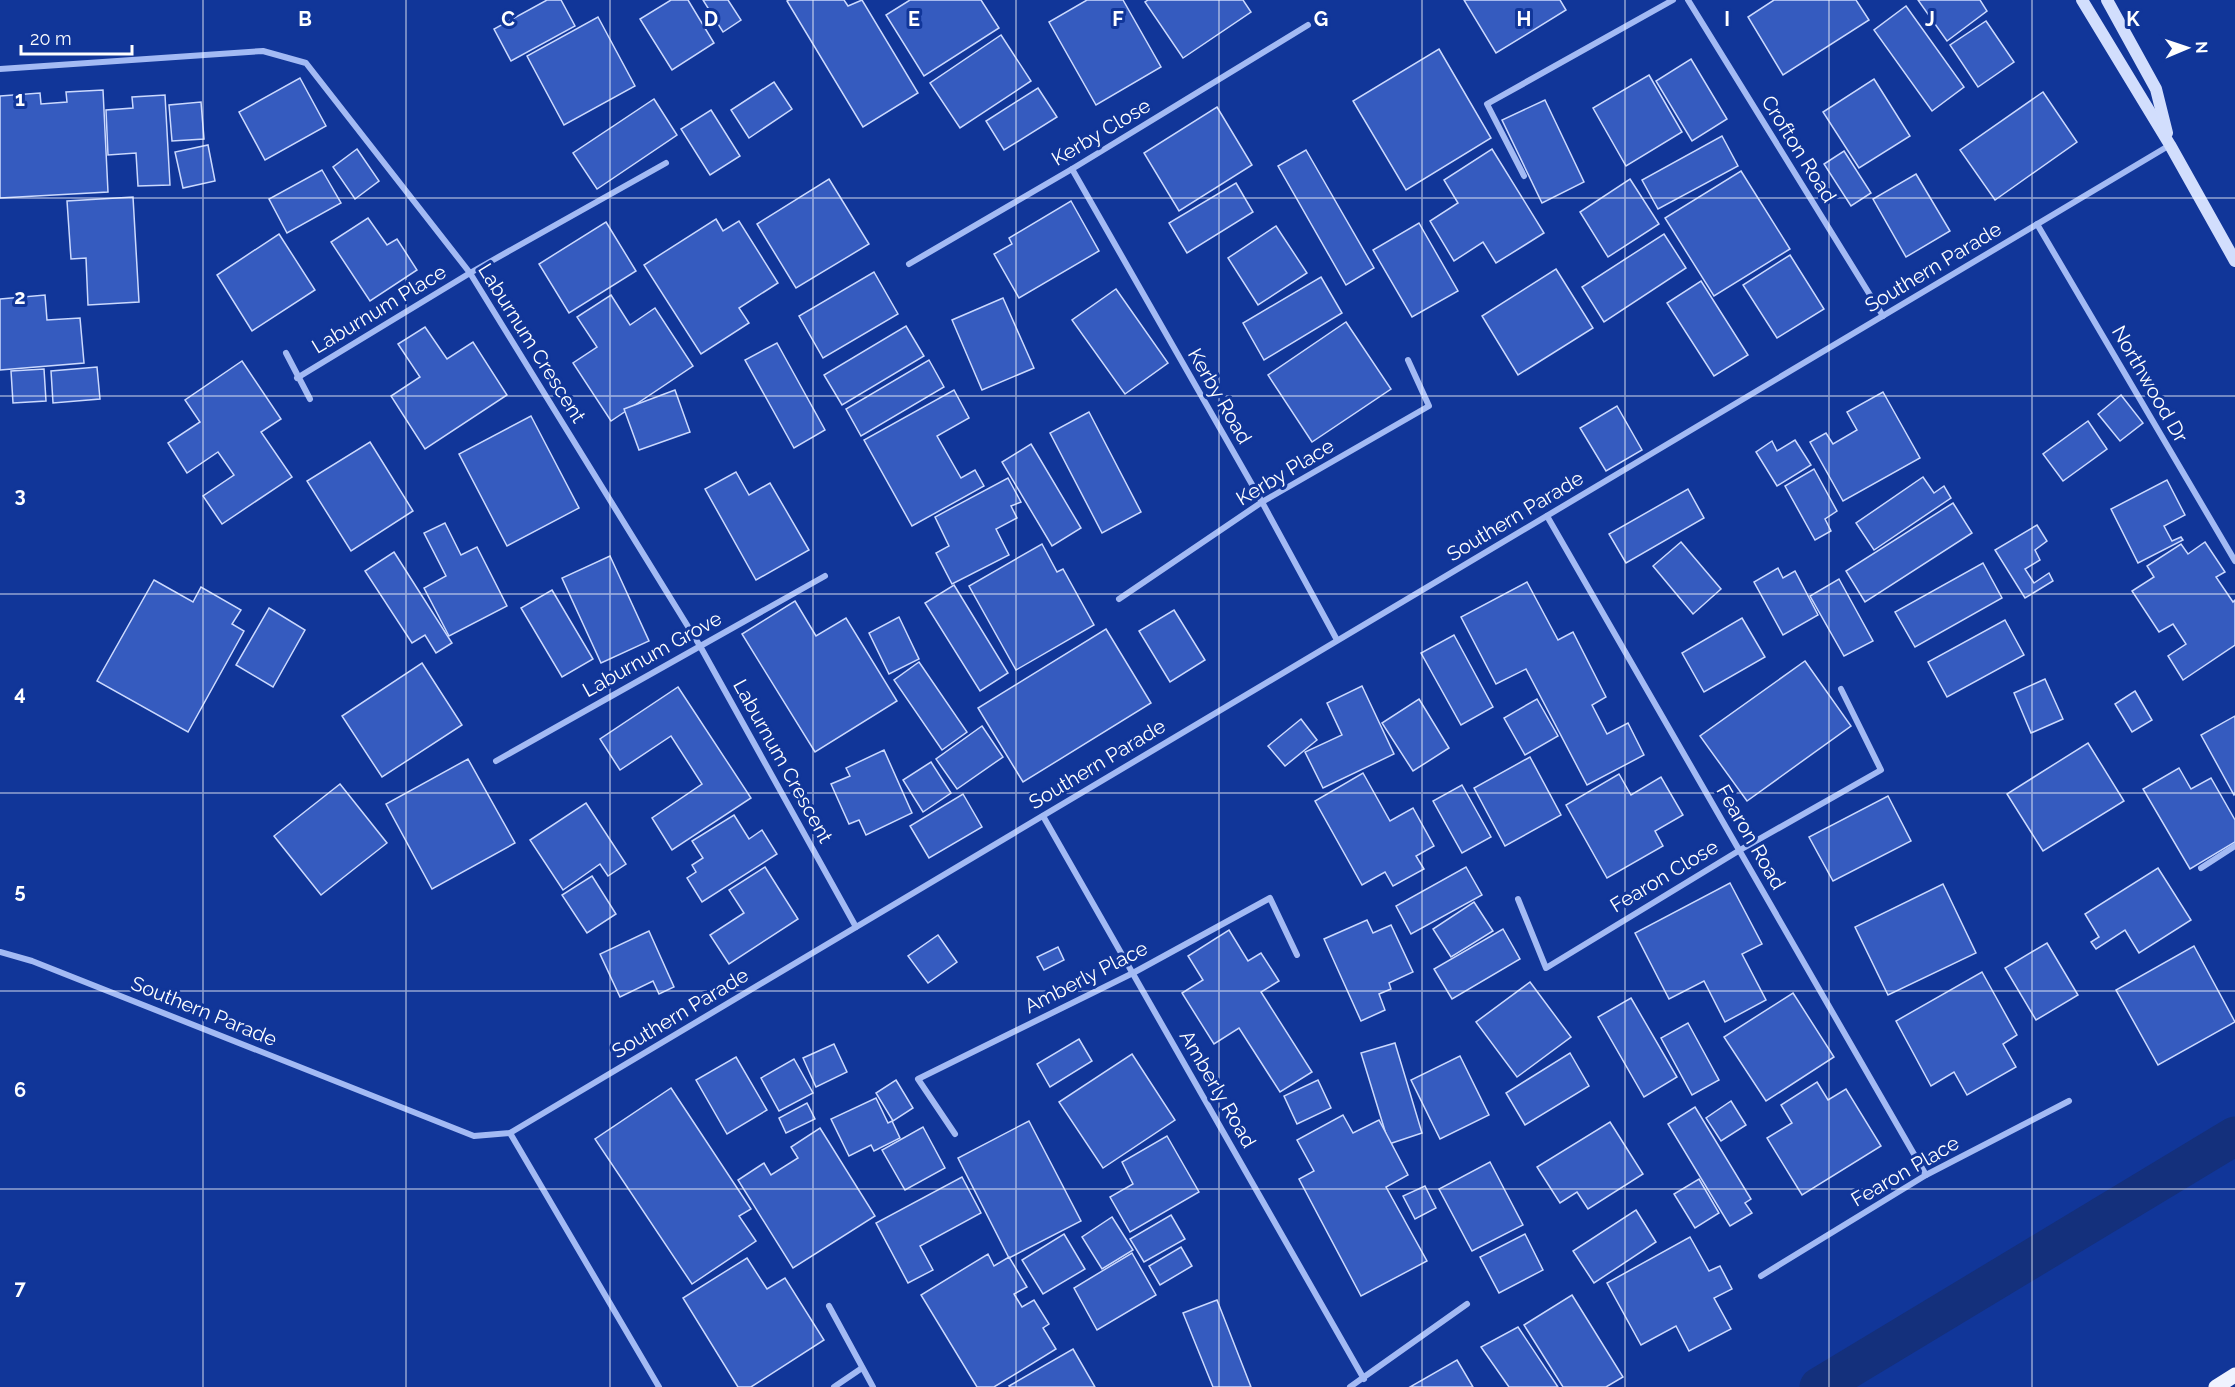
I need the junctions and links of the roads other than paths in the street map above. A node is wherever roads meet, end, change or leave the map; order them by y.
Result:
1 (1673, 0) edge
2 (1688, 0) edge
3 (2082, 0) edge
4 (2107, 0) edge
5 (1308, 25) dead end
6 (0, 69) edge
7 (2170, 146) junction
8 (666, 163) dead end
9 (1072, 169) junction
10 (1524, 176) dead end
11 (2037, 224) junction
12 (2235, 261) edge
13 (909, 264) dead end
14 (470, 273) junction
15 (1883, 316) junction
16 (286, 353) dead end
17 (1408, 360) dead end
18 (297, 378) junction
19 (310, 399) dead end
20 (1262, 502) junction
21 (1547, 516) junction
22 (2235, 561) edge
23 (825, 576) dead end
24 (1119, 599) dead end
25 (1337, 640) junction
26 (700, 646) junction
27 (1840, 689) dead end
28 (496, 761) dead end
29 (1043, 816) junction
30 (2235, 846) edge
31 (1740, 850) junction
32 (2201, 868) dead end
33 (1518, 899) dead end
34 (856, 927) junction
35 (0, 952) edge
36 (1297, 955) dead end
37 (1133, 973) junction
38 (2068, 1101) dead end
39 (510, 1133) junction
40 (955, 1134) dead end
41 (1926, 1175) junction
42 (1761, 1276) dead end
43 (1467, 1304) dead end
44 (829, 1306) dead end
45 (862, 1368) junction
46 (2235, 1376) edge
47 (1364, 1379) junction
48 (659, 1387) edge
49 (834, 1387) edge
50 (873, 1387) edge
51 (1350, 1387) edge
52 (2216, 1387) edge

1 - 10 street
2 - 15 street, Crofton Road
3 - 7 main road
4 - 7 main road
5 - 9 street, Kerby Close
6 - 14 street, Laburnum Crescent
7 - 11 street, Southern Parade
7 - 12 main road
8 - 14 street, Laburnum Place
9 - 13 street, Kerby Close
9 - 20 street, Kerby Road
11 - 15 street, Southern Parade
11 - 22 street, Northwood Dr
14 - 18 street, Laburnum Place
14 - 26 street, Laburnum Crescent
15 - 21 street, Southern Parade
16 - 18 street, Laburnum Place
17 - 20 street, Kerby Place
18 - 19 street, Laburnum Place
20 - 24 street, Kerby Place
20 - 25 street, Kerby Road
21 - 25 street, Southern Parade
21 - 31 street, Fearon Road
23 - 26 street, Laburnum Grove
25 - 29 street, Southern Parade
26 - 28 street, Laburnum Grove
26 - 34 street, Laburnum Crescent
27 - 31 street, Fearon Close
29 - 34 street, Southern Parade
29 - 37 street, Amberly Road
30 - 32 street
31 - 33 street, Fearon Close
31 - 41 street, Fearon Road
34 - 39 street, Southern Parade
35 - 39 street, Southern Parade
36 - 37 street, Amberly Place
37 - 40 street, Amberly Place
37 - 47 street, Amberly Road
38 - 41 street, Fearon Place
39 - 48 street
41 - 42 street, Fearon Place
43 - 47 street
44 - 45 street
45 - 49 street
45 - 50 street
46 - 52 main road
47 - 51 street

